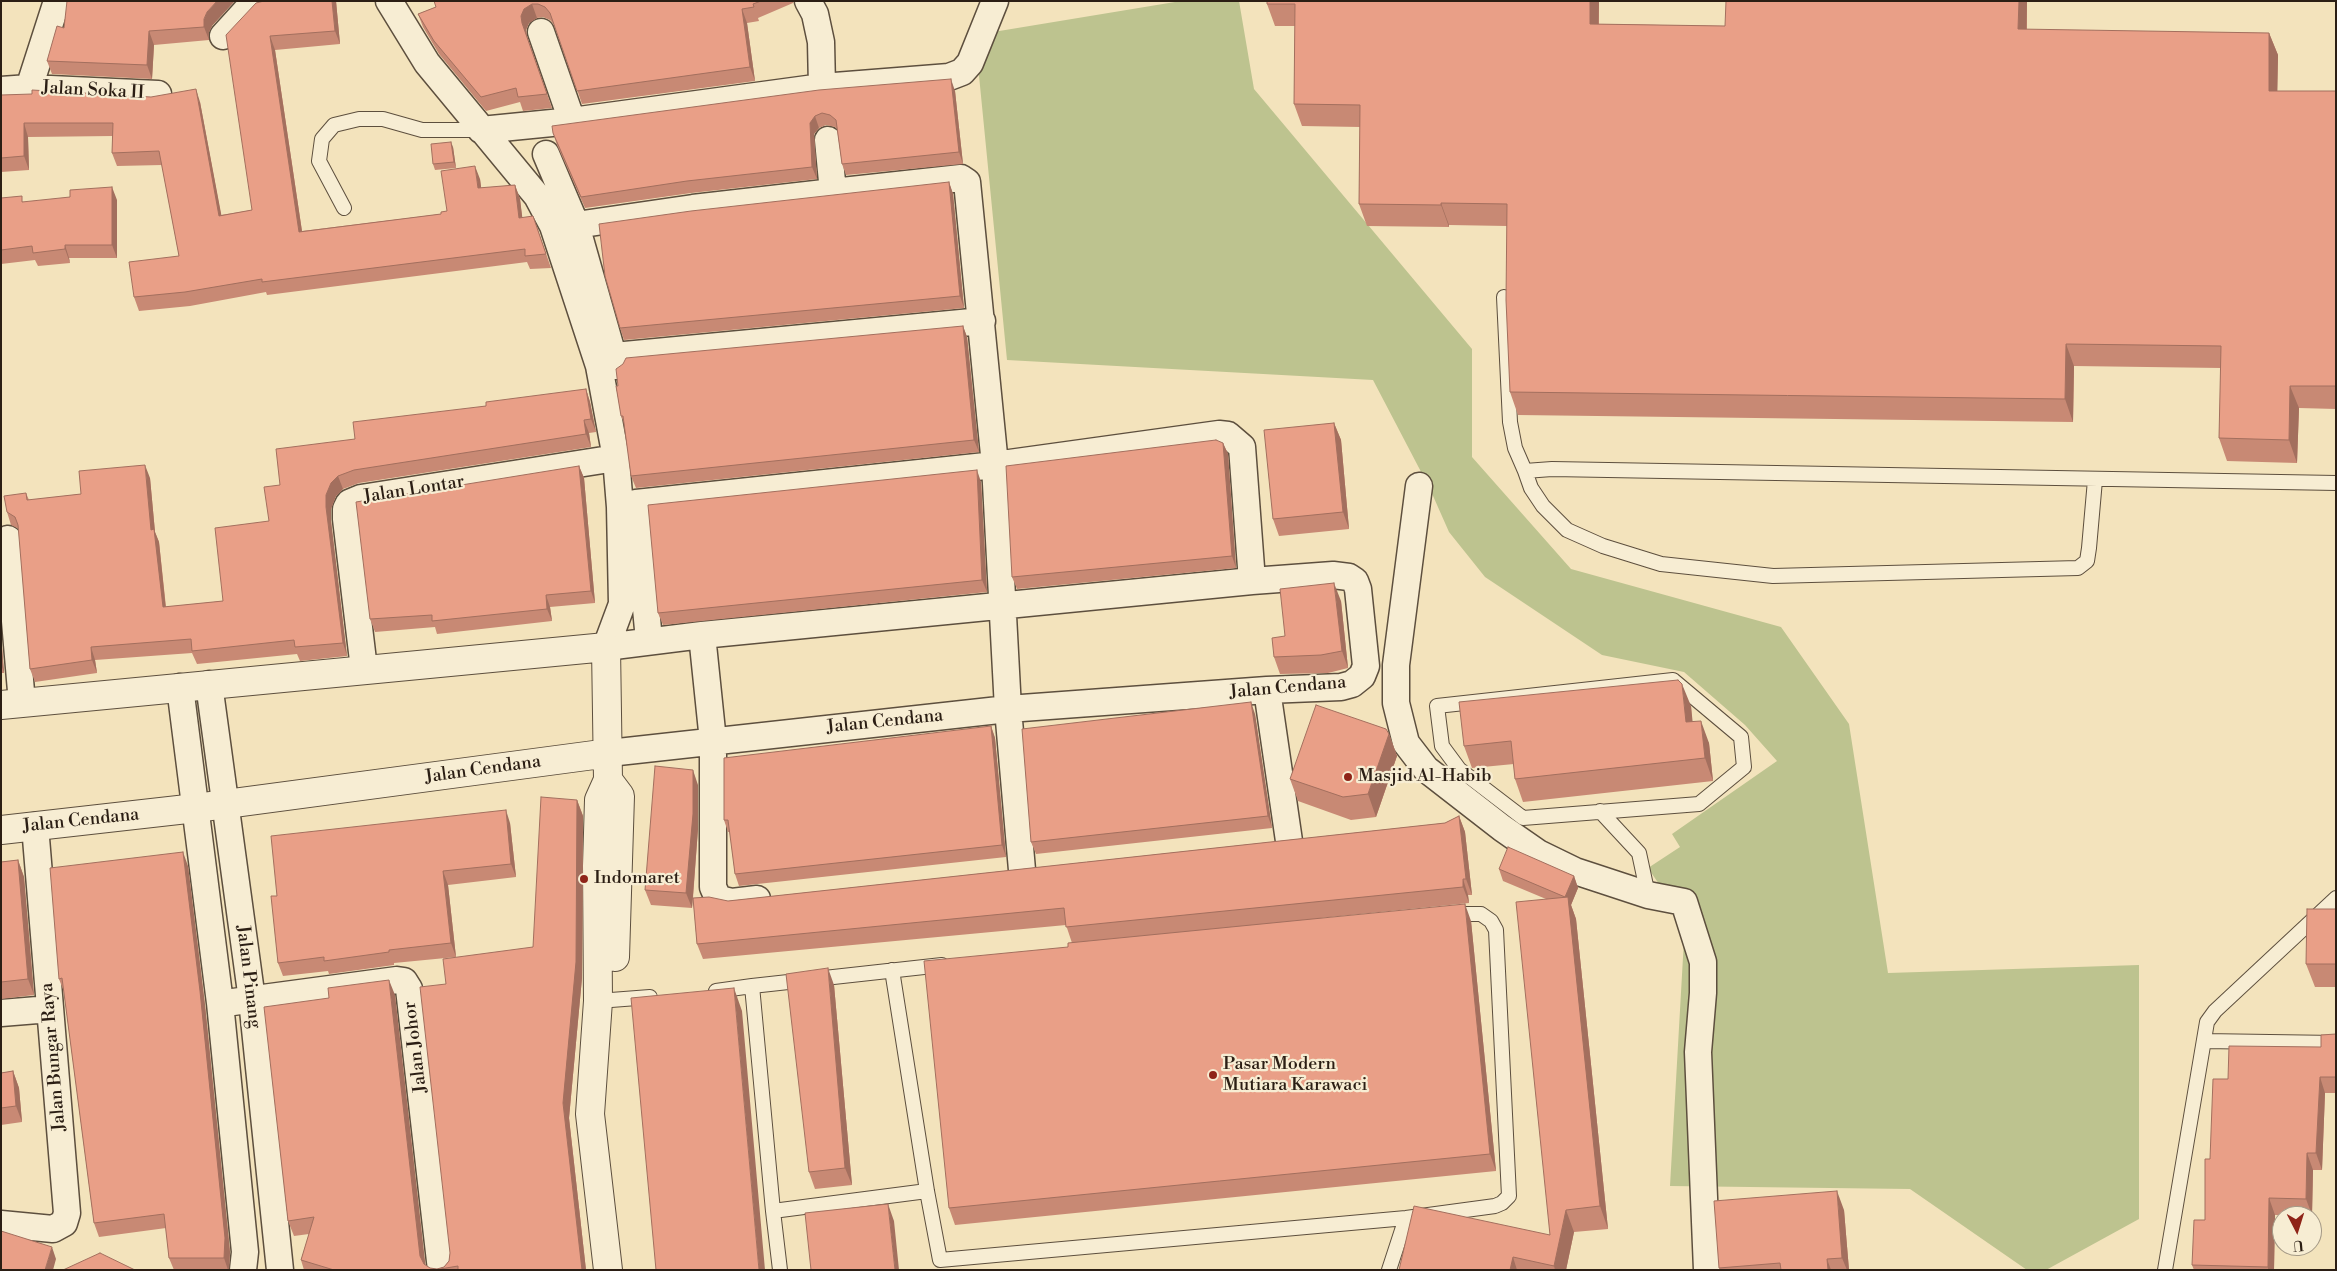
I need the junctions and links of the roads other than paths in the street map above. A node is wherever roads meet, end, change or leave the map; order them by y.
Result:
1 (57, 1) edge
2 (389, 1) edge
3 (808, 1) edge
4 (995, 1) edge
5 (258, 2) edge
6 (541, 32) dead end
7 (223, 36) dead end
8 (822, 87) junction
9 (30, 88) junction
10 (1, 90) edge
11 (158, 94) edge
12 (572, 121) junction
13 (481, 130) junction
14 (828, 140) dead end
15 (546, 154) dead end
16 (833, 192) junction
17 (344, 208) dead end
18 (576, 225) junction
19 (1504, 296) edge
20 (982, 321) junction
21 (614, 356) junction
22 (616, 458) junction
23 (995, 465) junction
24 (1525, 471) junction
25 (2094, 480) junction
26 (2336, 483) edge
27 (1419, 486) dead end
28 (636, 503) junction
29 (8, 539) dead end
30 (1252, 581) junction
31 (1004, 605) junction
32 (702, 635) junction
33 (649, 640) junction
34 (606, 647) junction
35 (364, 669) junction
36 (210, 684) junction
37 (180, 687) junction
38 (1267, 690) junction
39 (12, 704) edge
40 (1008, 709) junction
41 (713, 742) junction
42 (608, 766) junction
43 (226, 805) junction
44 (196, 808) junction
45 (1600, 811) junction
46 (35, 826) junction
47 (1, 830) edge
48 (1317, 838) edge
49 (1022, 870) edge
50 (1648, 895) junction
51 (780, 897) edge
52 (2336, 898) edge
53 (238, 903) junction
54 (208, 906) junction
55 (1440, 915) edge
56 (952, 964) edge
57 (892, 970) junction
58 (752, 986) junction
59 (704, 992) edge
60 (668, 995) edge
61 (252, 1000) junction
62 (605, 1001) junction
63 (220, 1003) junction
64 (50, 1009) junction
65 (1, 1013) edge
66 (2204, 1041) junction
67 (2336, 1043) edge
68 (927, 1191) junction
69 (773, 1211) junction
70 (1406, 1218) junction
71 (1, 1224) edge
72 (611, 1233) junction
73 (941, 1265) edge
74 (243, 1270) edge
75 (280, 1270) edge
76 (441, 1270) edge
77 (608, 1270) edge
78 (624, 1270) edge
79 (780, 1270) edge
80 (1389, 1270) edge
81 (1707, 1270) edge
82 (2166, 1270) edge

1 - 9 street, Jalan Soka II
2 - 13 street
3 - 8 street
4 - 8 street
5 - 7 street
6 - 12 street
8 - 12 street
9 - 10 street
9 - 11 street, Jalan Soka II
12 - 13 street
13 - 17 lane
13 - 22 street
14 - 16 street
15 - 18 street
16 - 18 street
16 - 20 street
18 - 21 street
19 - 24 lane
20 - 21 street
20 - 23 street
21 - 28 street
22 - 34 street
22 - 35 street, Jalan Lontar
23 - 28 street
23 - 30 street
23 - 31 street
24 - 25 lane
24 - 25 lane
25 - 26 lane
27 - 50 street
28 - 33 street
29 - 39 street
30 - 31 street, Jalan Cendana
30 - 38 street, Jalan Cendana
31 - 32 street, Jalan Cendana
31 - 40 street
32 - 33 street, Jalan Cendana
32 - 41 street
33 - 34 street, Jalan Cendana
34 - 35 street, Jalan Cendana
34 - 42 street
35 - 36 street, Jalan Cendana
36 - 37 street, Jalan Cendana
36 - 43 street, Jalan Pinang
37 - 39 street, Jalan Cendana
37 - 44 street, Jalan Pinang
38 - 40 street, Jalan Cendana
38 - 48 street
40 - 41 street, Jalan Cendana
40 - 49 street
41 - 42 street, Jalan Cendana
41 - 51 street
42 - 43 street, Jalan Cendana
42 - 62 street
43 - 44 street, Jalan Cendana
43 - 53 street, Jalan Pinang
44 - 46 street, Jalan Cendana
44 - 54 street, Jalan Pinang
45 - 45 lane
45 - 50 lane
46 - 47 street, Jalan Cendana
46 - 64 street, Jalan Bungar Raya
50 - 81 street
52 - 66 lane
53 - 54 street
53 - 61 street, Jalan Pinang
54 - 63 street, Jalan Pinang
55 - 70 lane
56 - 57 lane
57 - 58 lane
57 - 68 lane
58 - 59 lane
58 - 69 lane
60 - 62 lane
61 - 63 street, Jalan Johor
61 - 75 street, Jalan Pinang
61 - 76 street, Jalan Johor
62 - 72 street
63 - 74 street, Jalan Pinang
64 - 65 street
64 - 71 street, Jalan Bungar Raya
66 - 67 lane
66 - 82 lane
68 - 69 lane
68 - 73 lane
69 - 79 lane
70 - 73 lane
70 - 80 lane
72 - 77 street
72 - 78 street

